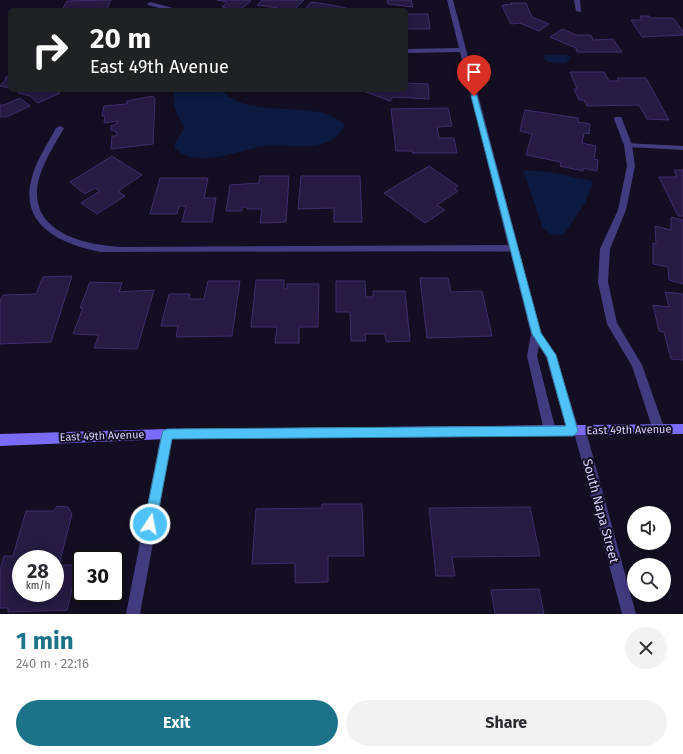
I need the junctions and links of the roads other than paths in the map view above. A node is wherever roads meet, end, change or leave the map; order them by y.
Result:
1 (450, 0) edge
2 (579, 0) edge
3 (150, 4) dead end
4 (167, 8) edge
5 (579, 11) dead end
6 (462, 50) junction
7 (408, 51) edge
8 (618, 119) dead end
9 (60, 128) dead end
10 (628, 146) junction
11 (683, 148) edge
12 (514, 248) junction
13 (536, 334) junction
14 (683, 429) edge
15 (660, 430) junction
16 (550, 431) junction
17 (576, 431) junction
18 (167, 434) junction
19 (0, 440) edge
20 (133, 614) edge
21 (629, 614) edge

1 - 6 street
2 - 5 street
3 - 4 street
6 - 7 street
6 - 12 street
8 - 10 street
9 - 12 street
10 - 11 street
10 - 15 street
12 - 13 street
13 - 16 street
13 - 17 street, South Napa Street
14 - 15 street, East 49th Avenue
15 - 17 street, East 49th Avenue
16 - 17 street, East 49th Avenue
16 - 18 street, East 49th Avenue
17 - 21 street, South Napa Street
18 - 19 street, East 49th Avenue
18 - 20 street

